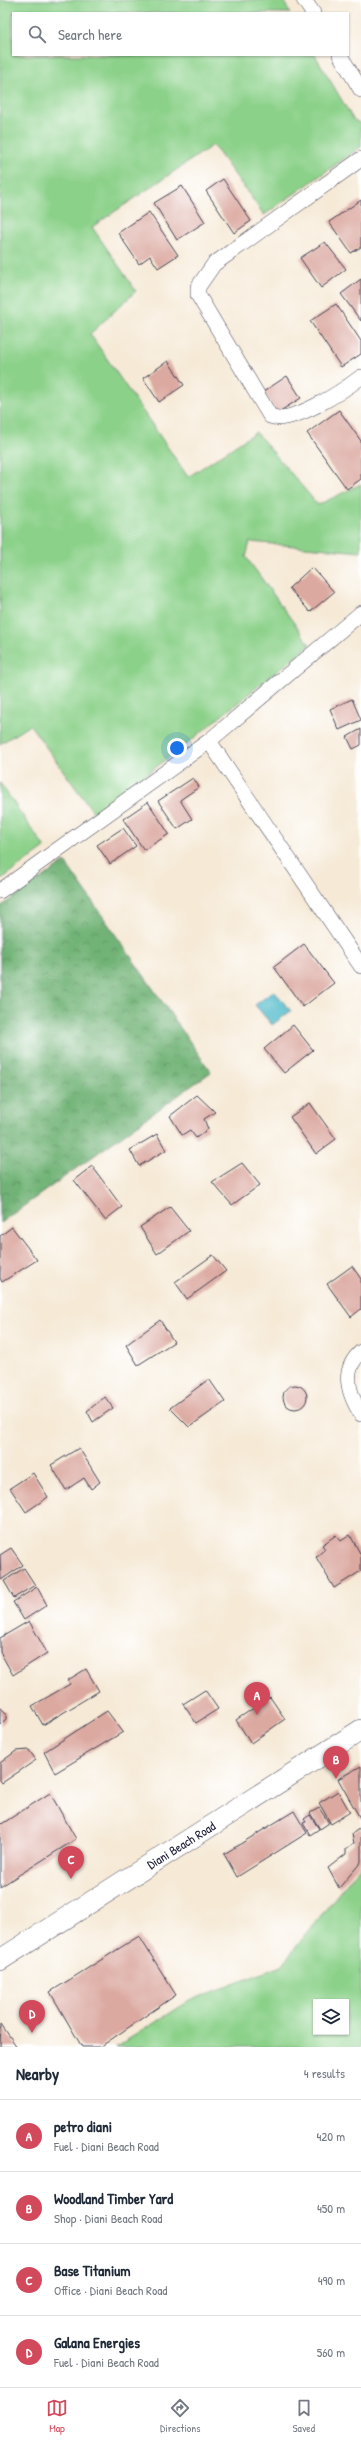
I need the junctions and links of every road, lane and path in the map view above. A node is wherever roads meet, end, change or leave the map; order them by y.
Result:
1 (304, 0) edge
2 (312, 12) edge
3 (341, 56) edge
4 (361, 90) edge
5 (361, 159) edge
6 (361, 378) edge
7 (361, 613) edge
8 (209, 741) junction
9 (0, 891) edge
10 (361, 966) edge
11 (361, 1352) edge
12 (361, 1414) edge
13 (361, 1730) edge
14 (0, 1960) edge

1 - 2 street
3 - 4 street
5 - 6 street
7 - 8 street
8 - 9 street
8 - 10 street
11 - 12 street
13 - 14 main road, Diani Beach Road

